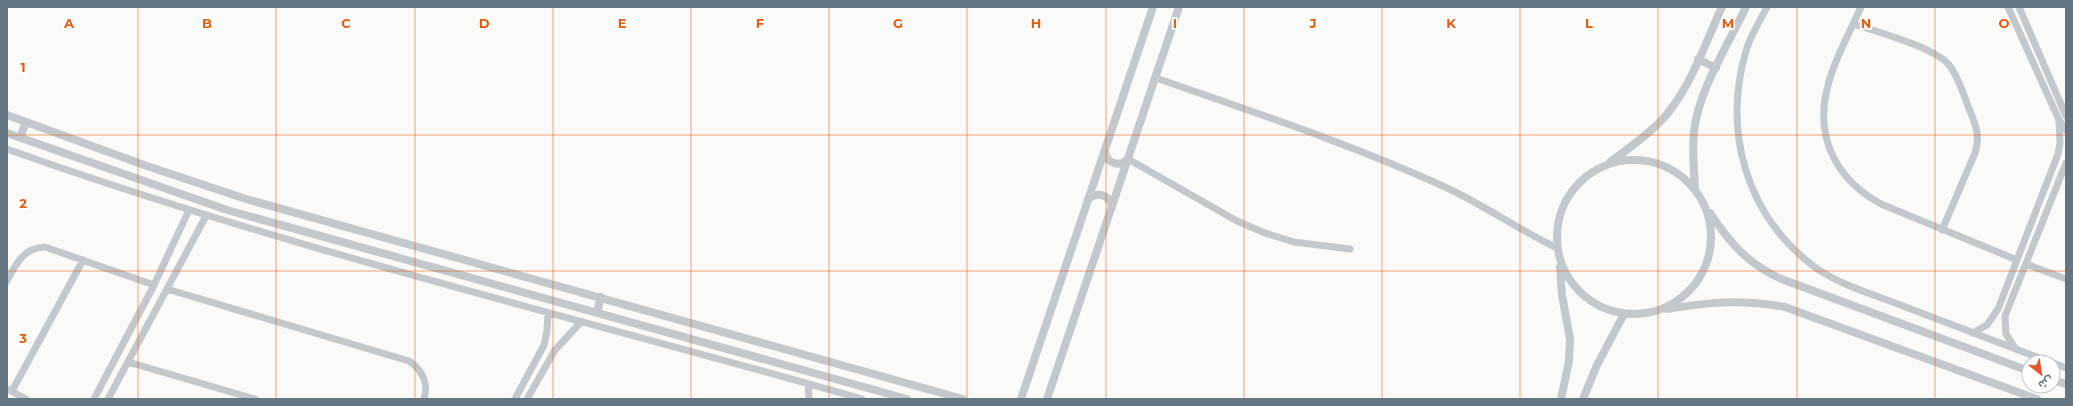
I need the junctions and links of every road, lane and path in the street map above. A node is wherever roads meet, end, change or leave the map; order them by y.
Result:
1 (1153, 7) edge
2 (1179, 7) edge
3 (1722, 7) edge
4 (1746, 7) edge
5 (1767, 7) edge
6 (1861, 7) edge
7 (2008, 7) edge
8 (2020, 7) edge
9 (1854, 24) junction
10 (1698, 59) junction
11 (1716, 68) junction
12 (1156, 78) junction
13 (7, 115) edge
14 (2066, 116) edge
15 (2059, 120) junction
16 (26, 122) junction
17 (2066, 130) edge
18 (7, 133) edge
19 (20, 137) junction
20 (7, 149) edge
21 (1105, 151) junction
22 (1128, 159) junction
23 (2066, 163) edge
24 (1603, 166) junction
25 (1695, 189) junction
26 (1088, 198) junction
27 (1112, 206) junction
28 (1705, 207) junction
29 (189, 210) junction
30 (206, 216) junction
31 (1942, 230) junction
32 (1557, 248) junction
33 (1350, 250) dead end
34 (1559, 258) junction
35 (83, 260) junction
36 (2017, 260) junction
37 (2026, 264) junction
38 (2066, 279) edge
39 (7, 281) edge
40 (154, 285) junction
41 (167, 289) junction
42 (602, 297) junction
43 (597, 312) junction
44 (1654, 312) junction
45 (548, 313) junction
46 (1624, 314) junction
47 (581, 322) junction
48 (1973, 333) junction
49 (2015, 349) junction
50 (2028, 354) edge
51 (128, 362) junction
52 (2021, 368) edge
53 (808, 384) junction
54 (9, 390) edge
55 (839, 392) junction
56 (26, 399) edge
57 (94, 399) edge
58 (108, 399) edge
59 (255, 399) edge
60 (424, 399) edge
61 (515, 399) edge
62 (527, 399) edge
63 (810, 399) edge
64 (833, 399) edge
65 (862, 399) edge
66 (907, 399) edge
67 (963, 399) edge
68 (1021, 399) edge
69 (1048, 399) edge
70 (1560, 399) edge
71 (1583, 399) edge
72 (2037, 399) edge

1 - 21 street
2 - 12 street
3 - 10 street
4 - 11 street
5 - 48 street
6 - 9 street
7 - 15 street
8 - 14 street
9 - 31 street
9 - 31 street
10 - 11 street
10 - 24 street
11 - 25 street
12 - 22 street
12 - 32 street
13 - 16 street
15 - 17 street
15 - 36 street
16 - 19 street
16 - 42 street
18 - 19 street
19 - 43 street
20 - 29 street
21 - 22 street
21 - 26 street
22 - 27 street
22 - 33 street
23 - 37 street
24 - 25 street
24 - 32 street
25 - 28 street
26 - 27 street
26 - 68 street
27 - 69 street
28 - 44 street
28 - 52 street
29 - 30 street
29 - 40 street
30 - 41 street
30 - 45 street
31 - 36 street
32 - 34 street
34 - 46 street
34 - 70 street
35 - 39 street
35 - 40 street
35 - 54 street
36 - 48 street
37 - 38 street
37 - 49 street
40 - 57 street
41 - 51 street
41 - 60 street
42 - 43 street
42 - 67 street
43 - 66 street
44 - 46 street
44 - 72 street
45 - 47 street
45 - 61 street
46 - 71 street
47 - 53 street
47 - 62 street
48 - 49 street
49 - 50 street
51 - 58 street
51 - 59 street
53 - 55 street
53 - 63 street
54 - 56 street
55 - 64 street
55 - 65 street

